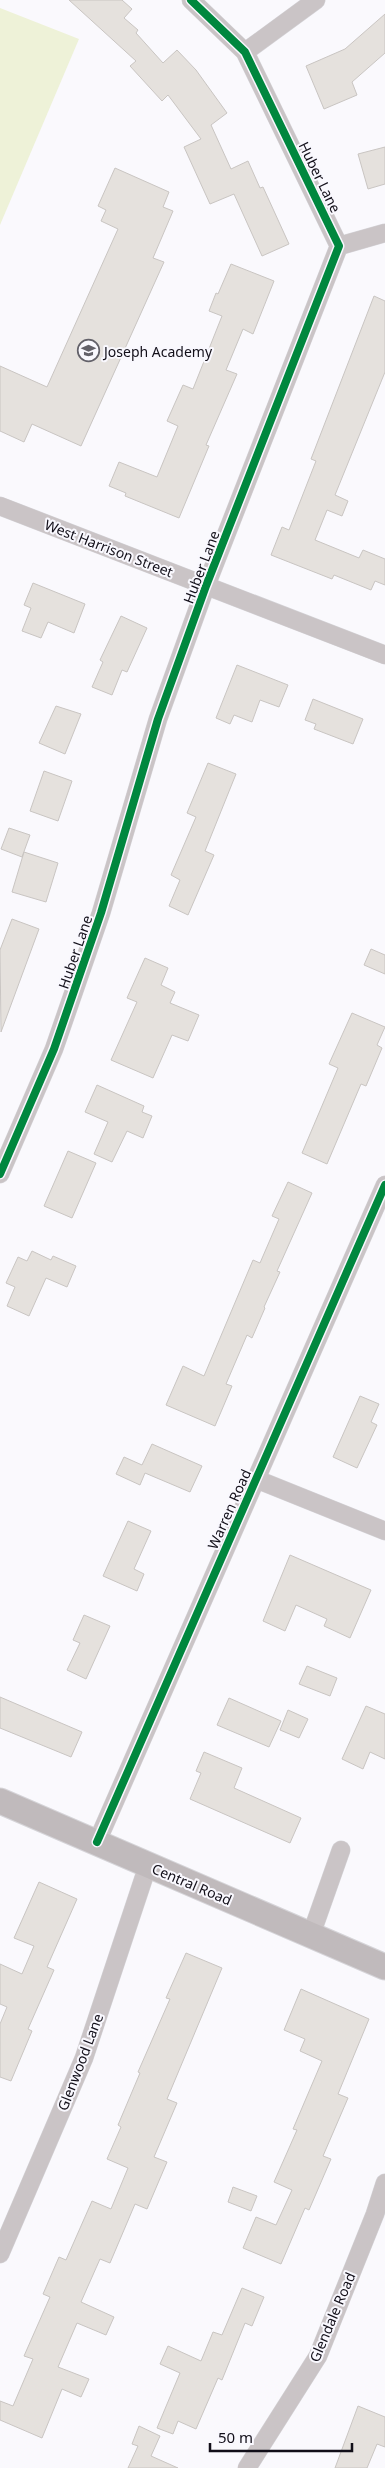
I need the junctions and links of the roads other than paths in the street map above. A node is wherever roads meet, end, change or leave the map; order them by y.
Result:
1 (191, 0) edge
2 (316, 0) edge
3 (245, 52) junction
4 (385, 232) edge
5 (339, 246) junction
6 (0, 506) edge
7 (206, 586) junction
8 (385, 655) edge
9 (0, 1174) edge
10 (385, 1185) edge
11 (378, 1218) edge
12 (256, 1479) junction
13 (385, 1531) edge
14 (0, 1801) edge
15 (97, 1842) junction
16 (341, 1850) dead end
17 (148, 1865) junction
18 (311, 1935) junction
19 (385, 1967) edge
20 (385, 2183) edge
21 (0, 2254) edge
22 (247, 2468) edge

1 - 3 street, Huber Lane
2 - 3 street
3 - 5 street, Huber Lane
4 - 5 street
5 - 7 street, Huber Lane
6 - 7 street, West Harrison Street
7 - 8 street, West Harrison Street
7 - 9 street, Huber Lane
10 - 11 street, Warren Road
11 - 12 street, Warren Road
12 - 13 street, Warren Road
12 - 15 street, Warren Road
14 - 15 main road, Central Road
15 - 17 main road, Central Road
16 - 18 street
17 - 18 main road, Central Road
17 - 21 street, Glenwood Lane
18 - 19 main road, Central Road
20 - 22 street, Glendale Road

